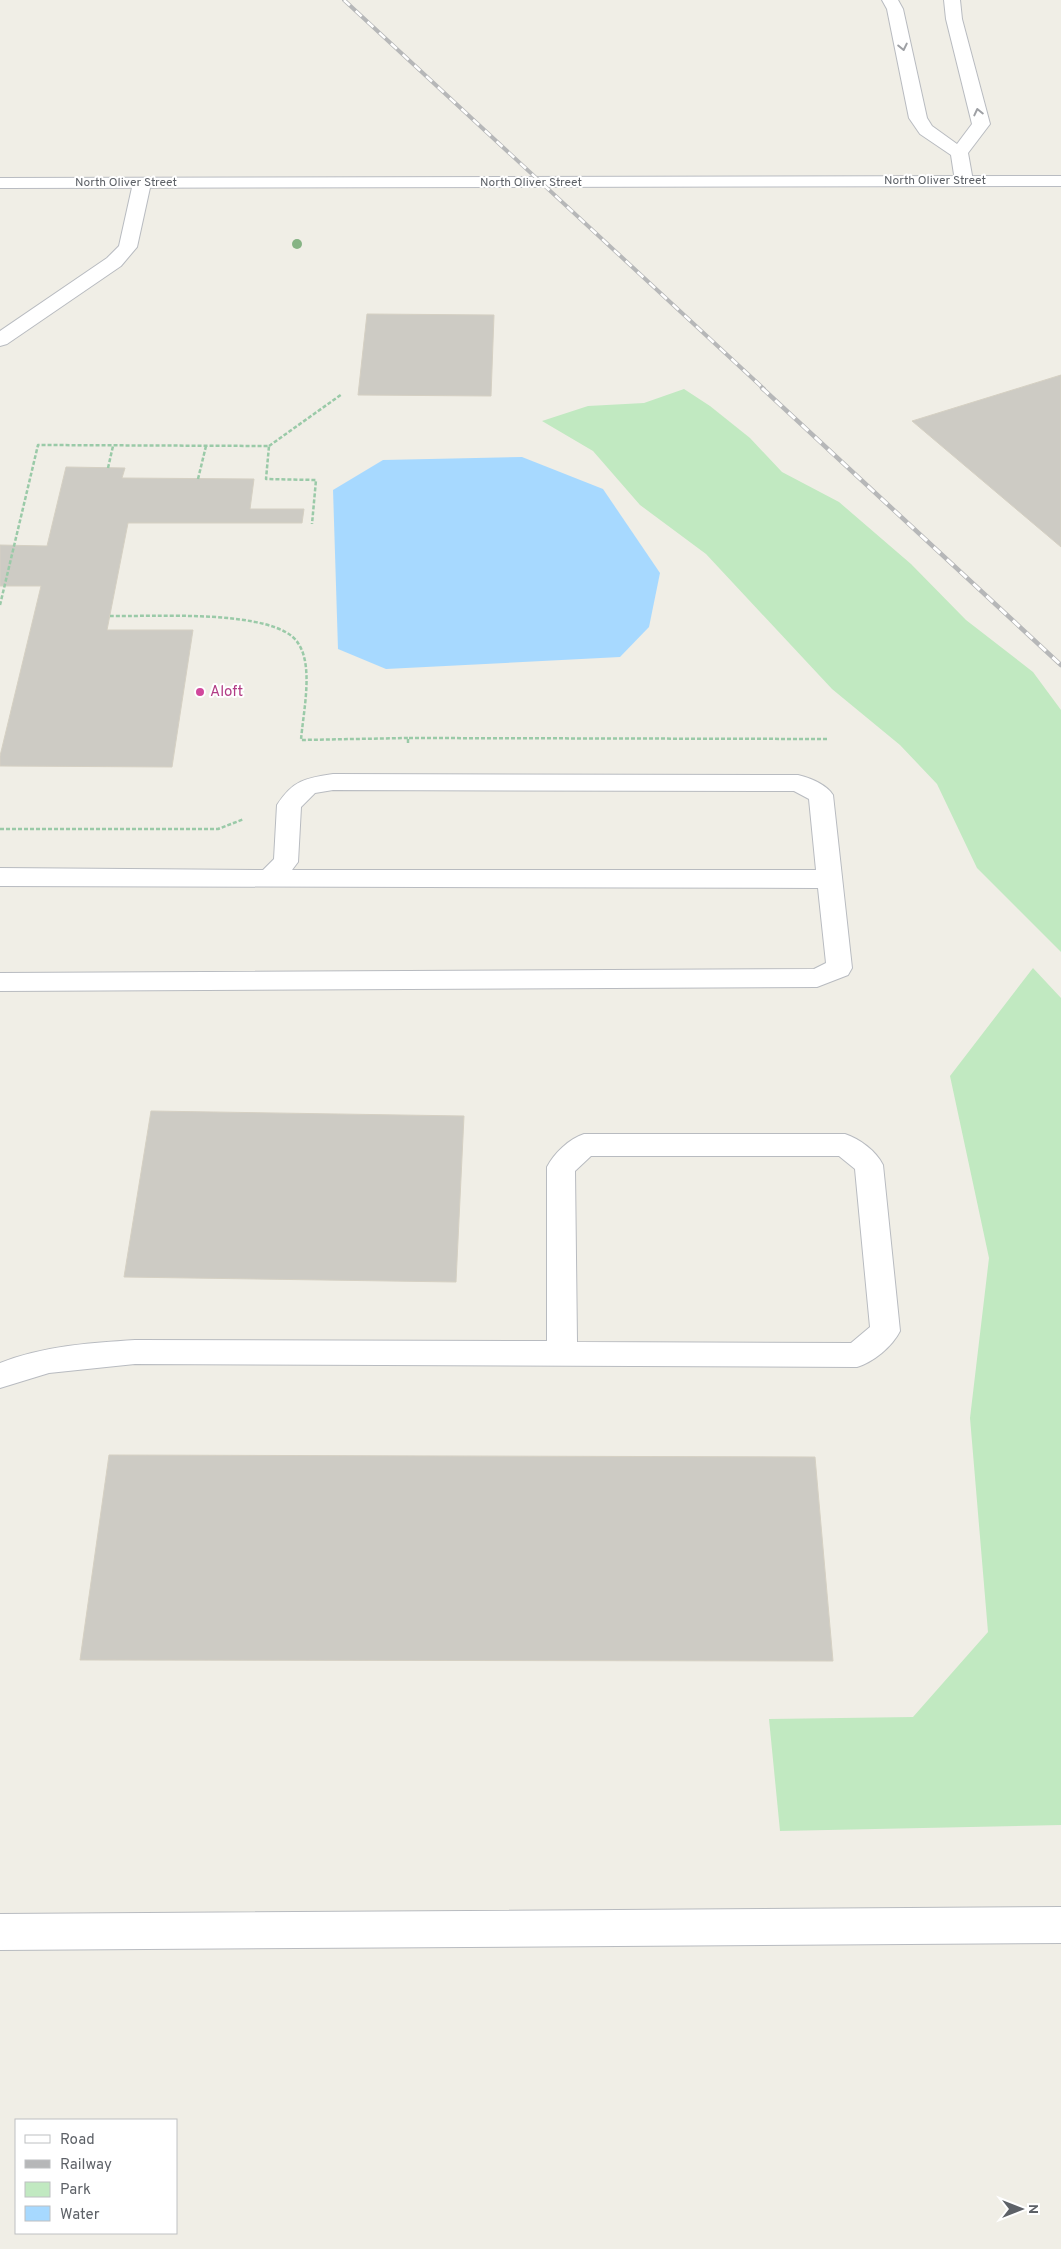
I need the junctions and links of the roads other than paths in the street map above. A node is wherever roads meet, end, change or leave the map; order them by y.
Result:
1 (890, 0) edge
2 (952, 0) edge
3 (959, 153) junction
4 (964, 181) junction
5 (1061, 181) edge
6 (0, 183) edge
7 (142, 183) junction
8 (0, 340) edge
9 (0, 877) edge
10 (269, 878) junction
11 (830, 879) junction
12 (0, 982) edge
13 (562, 1353) junction
14 (0, 1376) edge
15 (1061, 1926) edge
16 (0, 1932) edge

1 -> 3 main road
3 -> 2 main road
3 - 4 main road
4 - 5 main road, North Oliver Street
4 - 7 main road, North Oliver Street
6 - 7 main road, North Oliver Street
7 - 8 main road
9 - 10 main road
10 - 11 main road
10 - 11 main road
11 - 12 main road
13 - 13 main road
13 - 14 main road
15 - 16 main road

